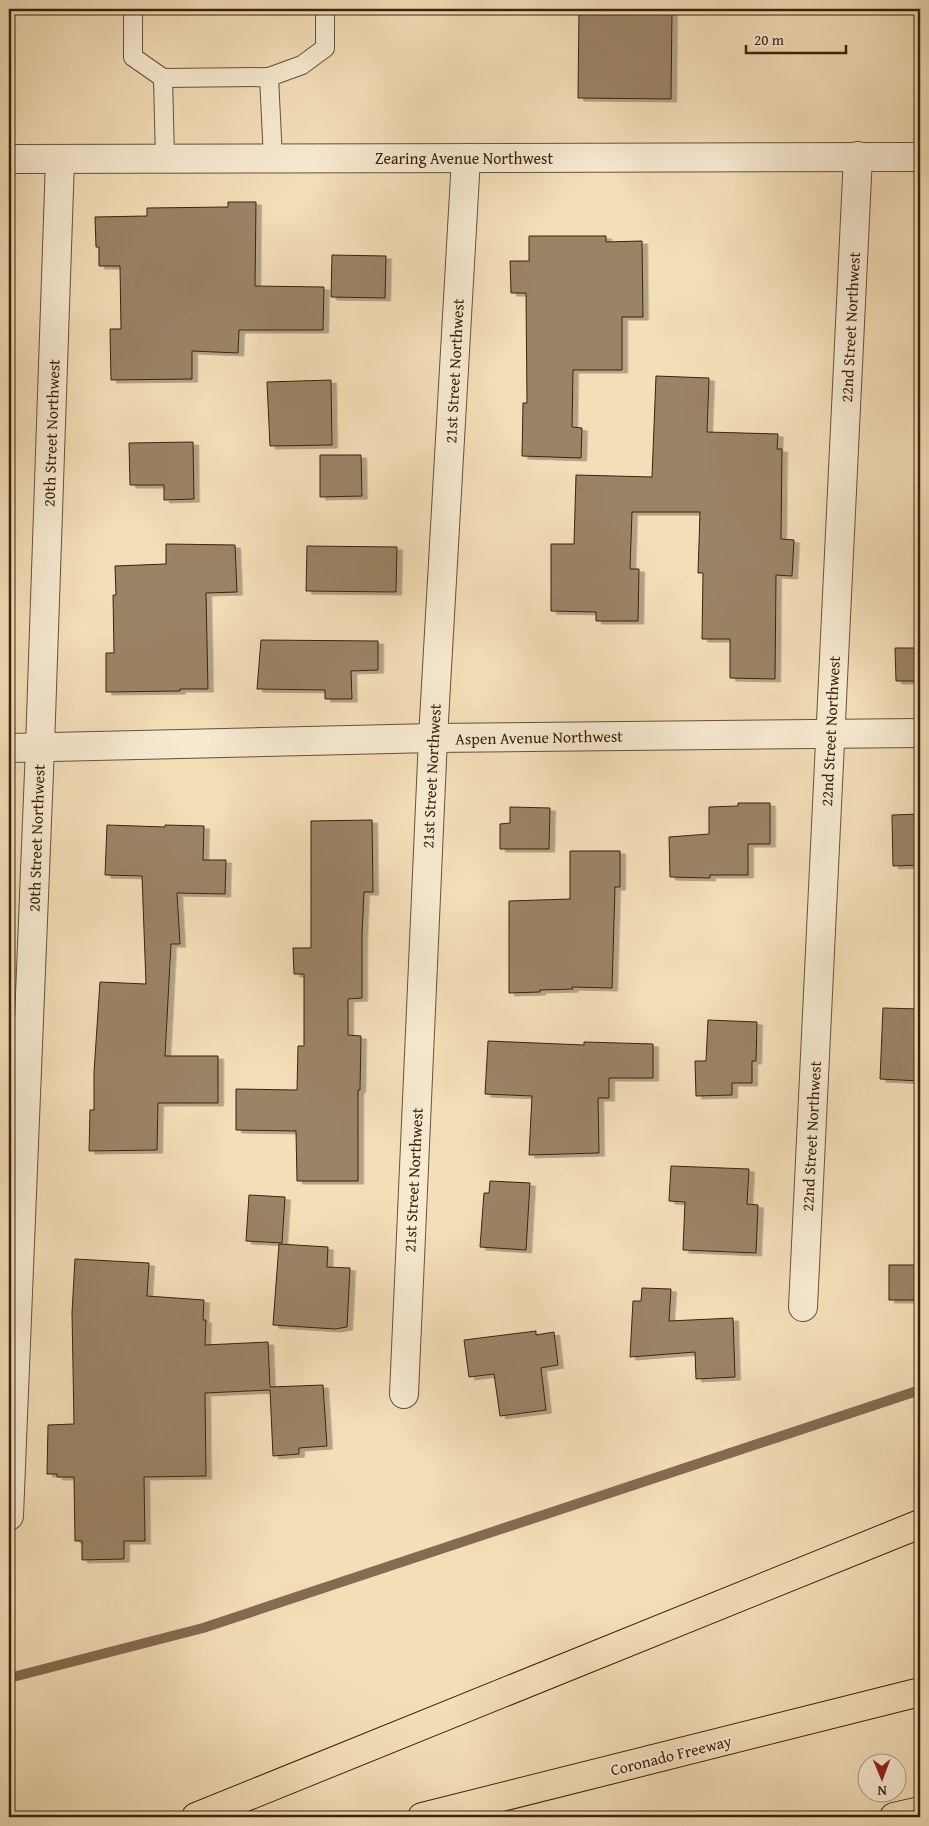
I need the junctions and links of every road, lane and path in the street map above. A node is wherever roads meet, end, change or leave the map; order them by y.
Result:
1 (133, 9) edge
2 (325, 9) edge
3 (268, 77) junction
4 (163, 78) junction
5 (858, 156) junction
6 (920, 157) edge
7 (466, 158) junction
8 (9, 159) edge
9 (165, 159) junction
10 (273, 159) junction
11 (60, 160) junction
12 (920, 733) edge
13 (830, 734) junction
14 (433, 738) junction
15 (40, 747) junction
16 (9, 748) edge
17 (803, 1307) dead end
18 (404, 1394) dead end
19 (9, 1516) edge
20 (920, 1524) edge
21 (920, 1692) edge
22 (920, 1811) edge
23 (196, 1817) edge
24 (422, 1817) edge
25 (894, 1817) edge

1 - 4 lane
2 - 3 lane
3 - 4 lane
3 - 10 lane
4 - 9 lane
5 - 6 street, Zearing Avenue Northwest
5 - 7 street, Zearing Avenue Northwest
5 - 13 street, 22nd Street Northwest
7 - 10 street, Zearing Avenue Northwest
7 - 14 street, 21st Street Northwest
8 - 11 street, Zearing Avenue Northwest
9 - 10 street, Zearing Avenue Northwest
9 - 11 street, Zearing Avenue Northwest
11 - 15 street, 20th Street Northwest
12 - 13 street, Aspen Avenue Northwest
13 - 14 street, Aspen Avenue Northwest
13 - 17 street, 22nd Street Northwest
14 - 15 street, Aspen Avenue Northwest
14 - 18 street, 21st Street Northwest
15 - 16 street, Aspen Avenue Northwest
15 - 19 street, 20th Street Northwest
20 - 23 highway
21 - 24 highway, Coronado Freeway
22 - 25 highway

